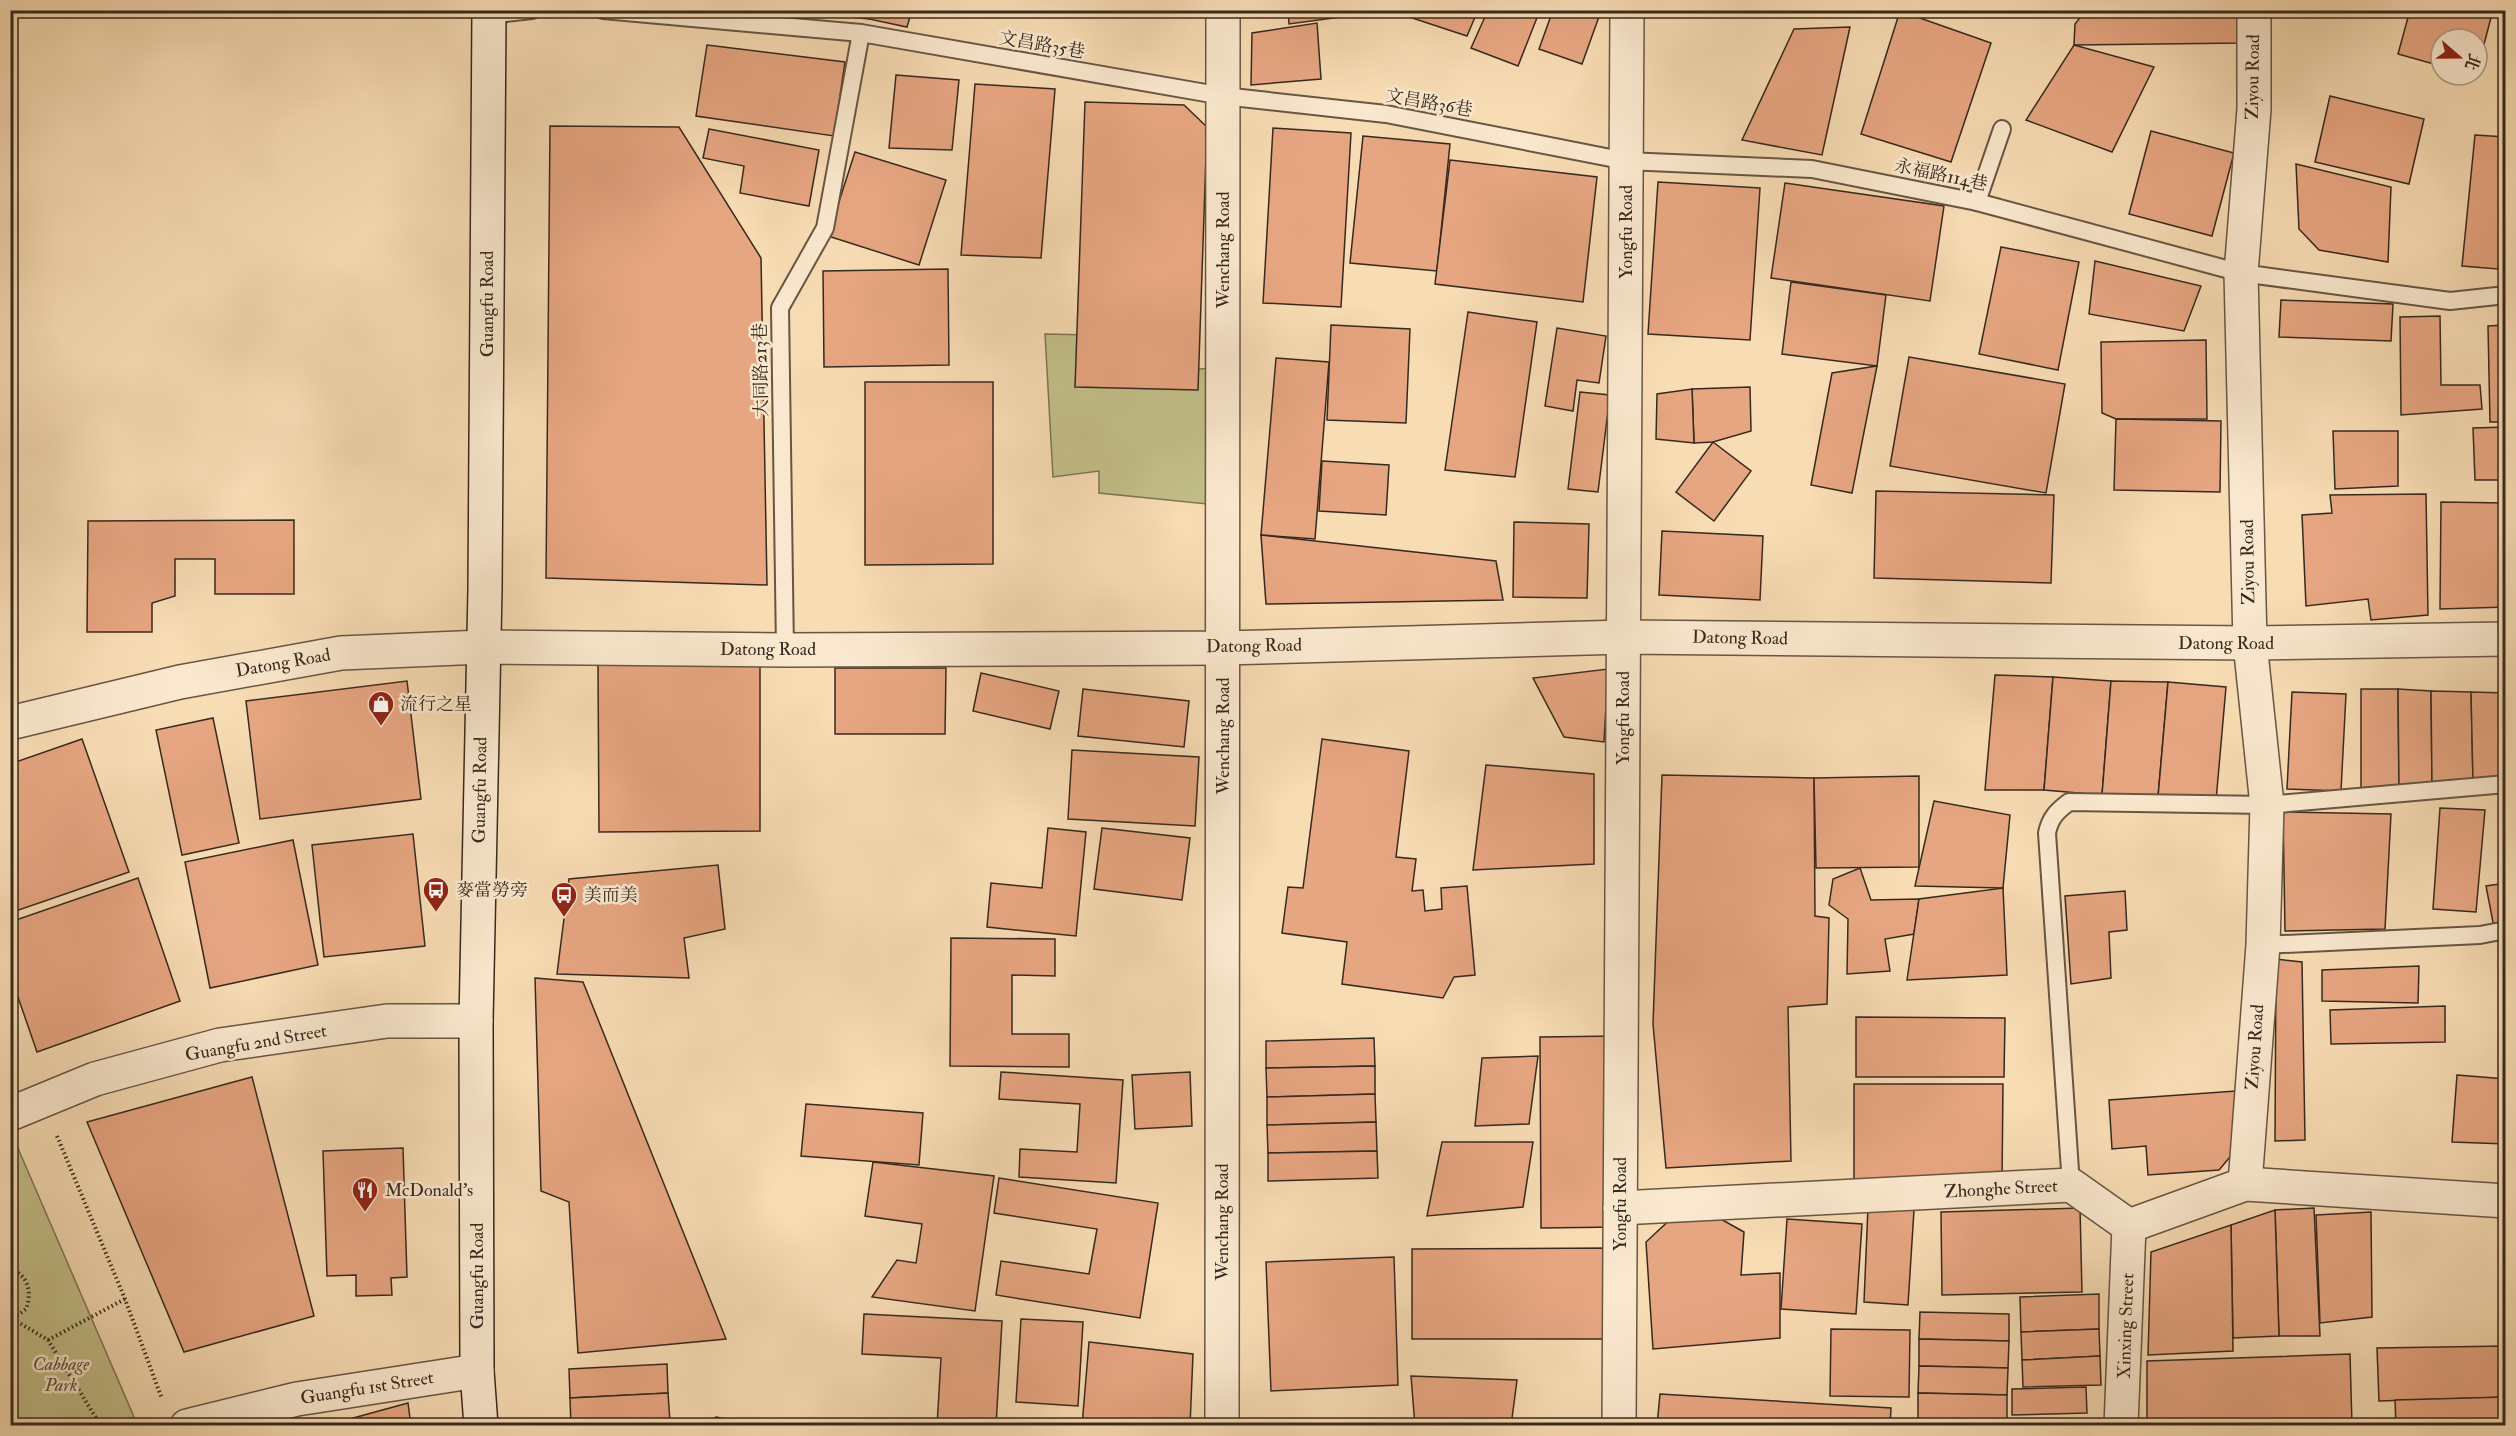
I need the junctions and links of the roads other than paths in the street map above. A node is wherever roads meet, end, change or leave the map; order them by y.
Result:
1 (532, 10) edge
2 (603, 10) edge
3 (1223, 10) edge
4 (1627, 10) edge
5 (2254, 10) edge
6 (489, 13) edge
7 (861, 33) junction
8 (1223, 96) junction
9 (2002, 129) dead end
10 (1626, 161) junction
11 (1977, 202) junction
12 (2241, 273) junction
13 (2505, 295) edge
14 (1624, 637) junction
15 (2505, 639) edge
16 (2250, 644) junction
17 (483, 646) junction
18 (1223, 648) junction
19 (785, 650) junction
20 (10, 723) edge
21 (2505, 784) edge
22 (2267, 805) junction
23 (2505, 930) edge
24 (2263, 945) junction
25 (476, 1021) junction
26 (10, 1114) edge
27 (2071, 1185) junction
28 (2245, 1185) junction
29 (2505, 1201) edge
30 (1620, 1208) junction
31 (2129, 1226) junction
32 (477, 1371) junction
33 (176, 1415) edge
34 (481, 1425) edge
35 (1222, 1425) edge
36 (1619, 1425) edge
37 (2121, 1425) edge

1 - 6 lane
2 - 7 lane, 文昌路35巷
3 - 8 street, Wenchang Road
4 - 10 street, Yongfu Road
5 - 12 street, Ziyou Road
6 - 17 street, Guangfu Road
7 - 8 lane, 文昌路35巷
7 - 19 lane, 大同路213巷
8 - 10 lane, 文昌路36巷
8 - 18 street, Wenchang Road
9 - 11 lane
10 - 11 lane, 永福路114巷
10 - 14 street, Yongfu Road
11 - 12 lane, 永福路114巷
12 - 13 lane, 永福路114巷
12 - 16 street, Ziyou Road
14 - 16 street, Datong Road
14 - 18 street, Datong Road
14 - 30 street, Yongfu Road
15 - 16 street, Datong Road
16 - 22 street, Ziyou Road
17 - 19 street, Datong Road
17 - 20 street, Datong Road
17 - 25 street, Guangfu Road
18 - 19 street, Datong Road
18 - 35 street, Wenchang Road
21 - 22 lane
22 - 24 street, Ziyou Road
22 - 27 lane
23 - 24 lane
24 - 28 street, Ziyou Road
25 - 26 street, Guangfu 2nd Street
25 - 32 street, Guangfu Road
27 - 30 street, Zhonghe Street
27 - 31 street, Zhonghe Street
28 - 29 street
28 - 31 street
30 - 36 street, Yongfu Road
31 - 37 street, Xinxing Street
32 - 33 street, Guangfu 1st Street
32 - 34 street, Guangfu Road

